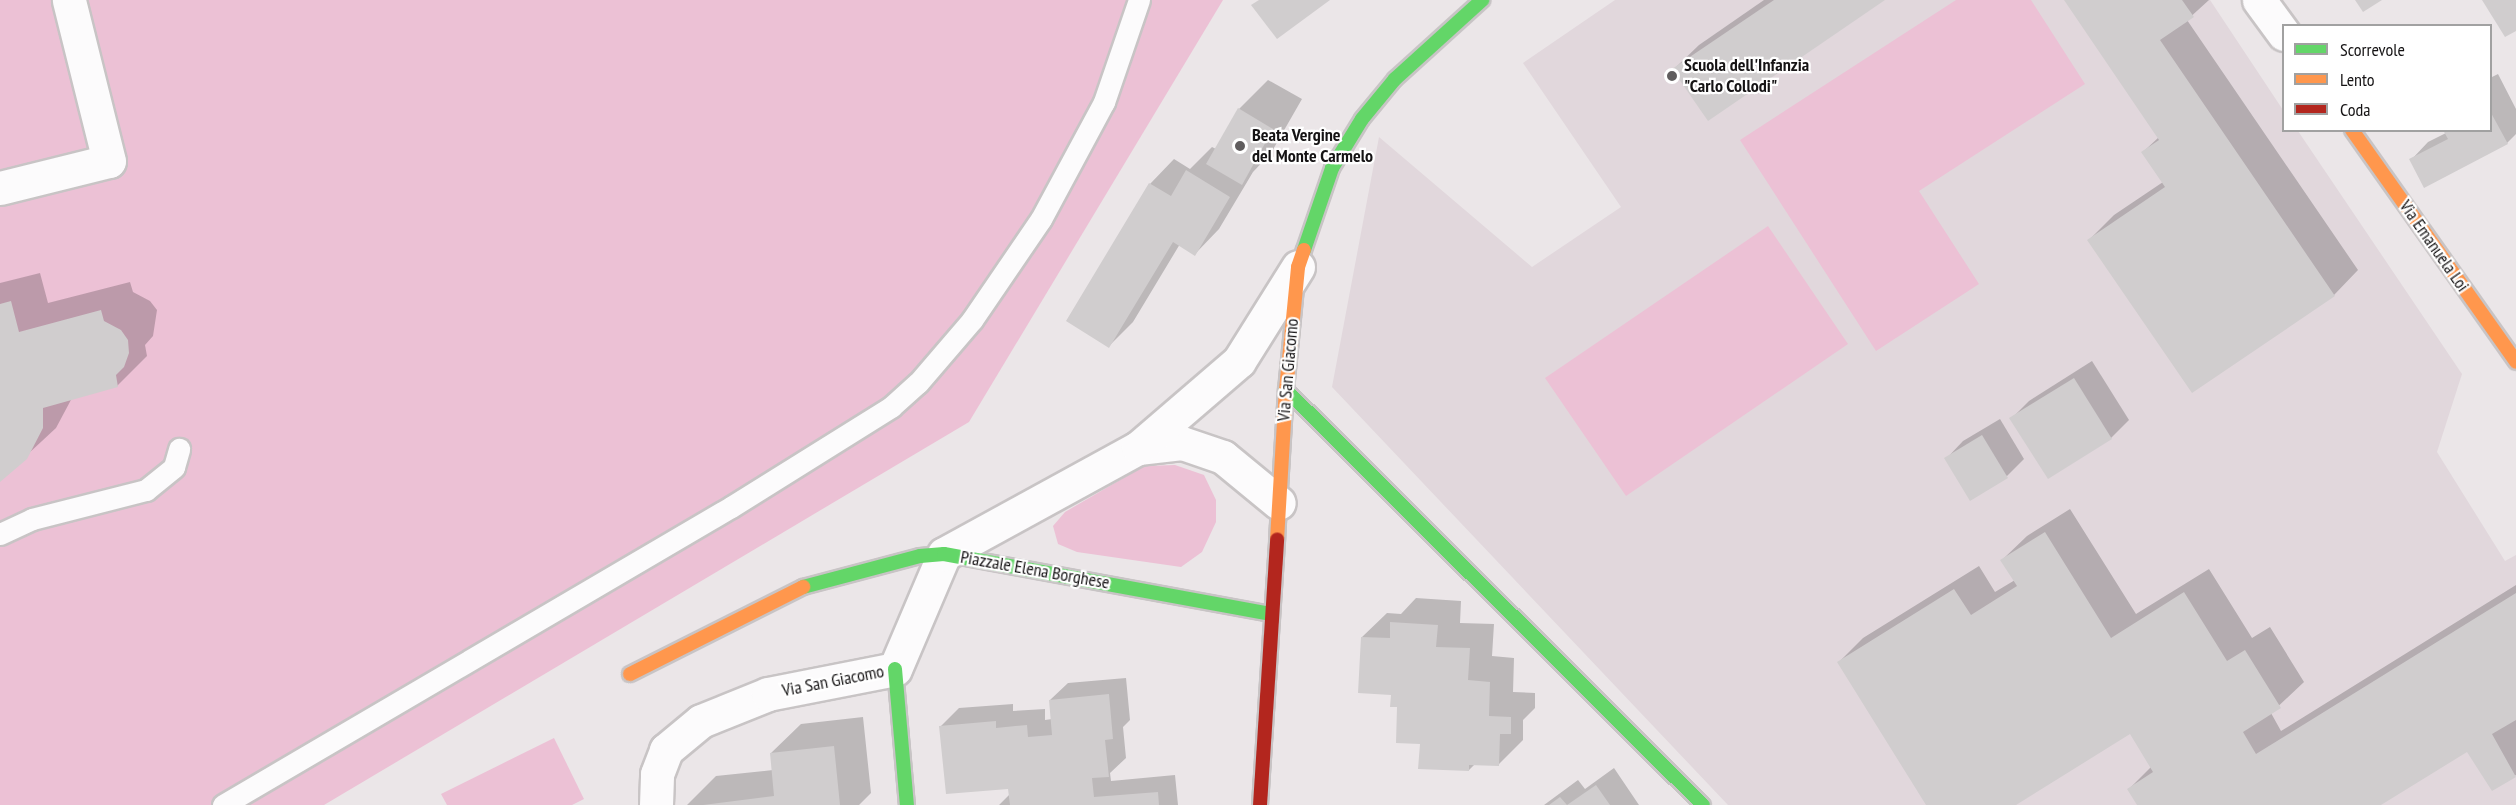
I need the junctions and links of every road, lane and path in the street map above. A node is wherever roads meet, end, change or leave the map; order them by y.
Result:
1 (69, 0) edge
2 (1139, 0) edge
3 (1482, 0) edge
4 (2259, 0) edge
5 (2282, 33) edge
6 (2353, 132) edge
7 (0, 188) edge
8 (1298, 267) junction
9 (2516, 362) edge
10 (1286, 390) junction
11 (1138, 448) junction
12 (179, 449) dead end
13 (1279, 502) junction
14 (0, 534) edge
15 (945, 554) junction
16 (1272, 614) junction
17 (895, 669) junction
18 (630, 674) dead end
19 (223, 805) edge
20 (656, 805) edge
21 (907, 805) edge
22 (1260, 805) edge
23 (1703, 805) edge

1 - 7 street
2 - 19 lane
3 - 8 street, Via San Giacomo
4 - 5 street
6 - 9 street, Via Emanuela Loi
8 - 10 street, Via San Giacomo
8 - 11 street, Piazzale Elena Borghese
10 - 13 street, Via San Giacomo
10 - 23 street
11 - 13 street, Piazzale Elena Borghese
11 - 15 street, Piazzale Elena Borghese
12 - 14 lane
13 - 16 street, Via San Giacomo
15 - 16 street, Piazzale Elena Borghese
15 - 17 street, Via San Giacomo
15 - 18 street
16 - 22 street, Via San Giacomo
17 - 20 street, Via San Giacomo
17 - 21 street

